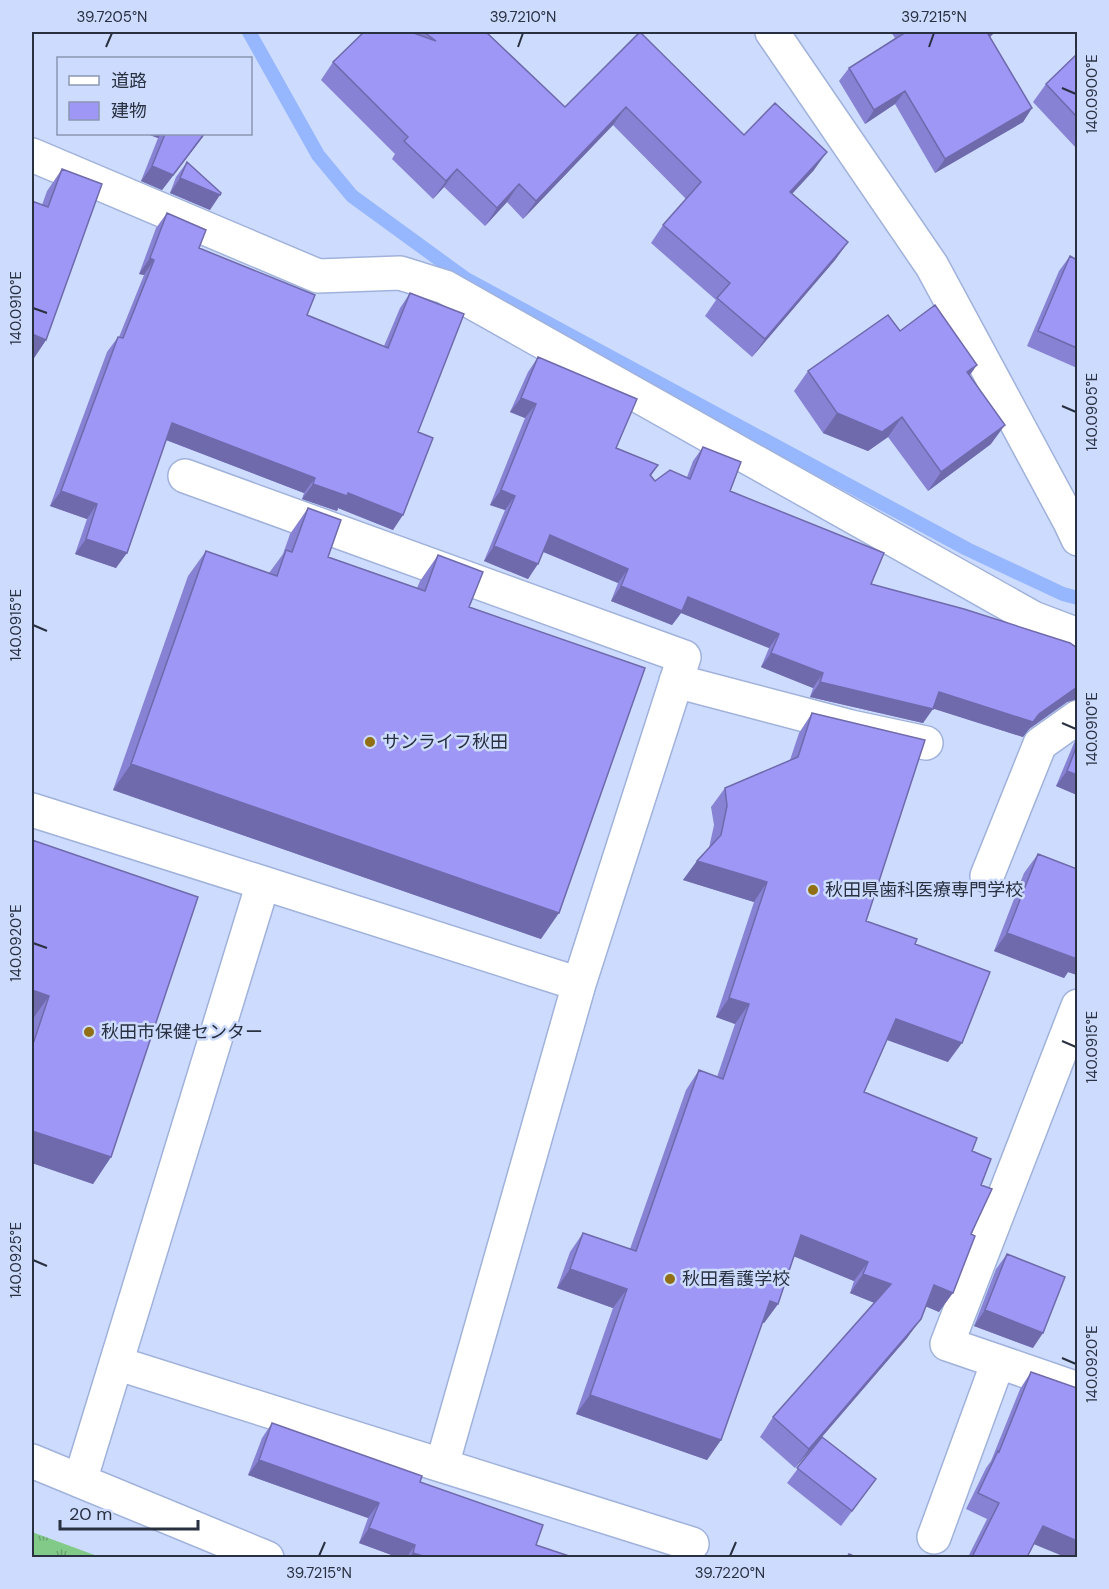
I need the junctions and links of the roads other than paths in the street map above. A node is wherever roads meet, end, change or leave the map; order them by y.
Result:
1 (777, 34) edge
2 (32, 155) edge
3 (185, 476) dead end
4 (1075, 526) edge
5 (1077, 635) edge
6 (676, 681) junction
7 (1077, 717) edge
8 (926, 742) edge
9 (32, 810) edge
10 (987, 876) dead end
11 (263, 883) junction
12 (579, 984) junction
13 (1077, 1006) edge
14 (999, 1362) junction
15 (116, 1363) junction
16 (1077, 1389) edge
17 (32, 1461) edge
18 (442, 1465) junction
19 (80, 1481) junction
20 (934, 1537) dead end
21 (692, 1544) dead end
22 (267, 1557) edge

1 - 4 street
2 - 5 street
3 - 6 street
6 - 8 street
6 - 12 street
7 - 10 street
9 - 11 street
11 - 12 street
11 - 15 street
12 - 18 street
13 - 14 street
14 - 16 street
14 - 20 street
15 - 18 street
15 - 19 street
17 - 19 street
18 - 21 street
19 - 22 street

